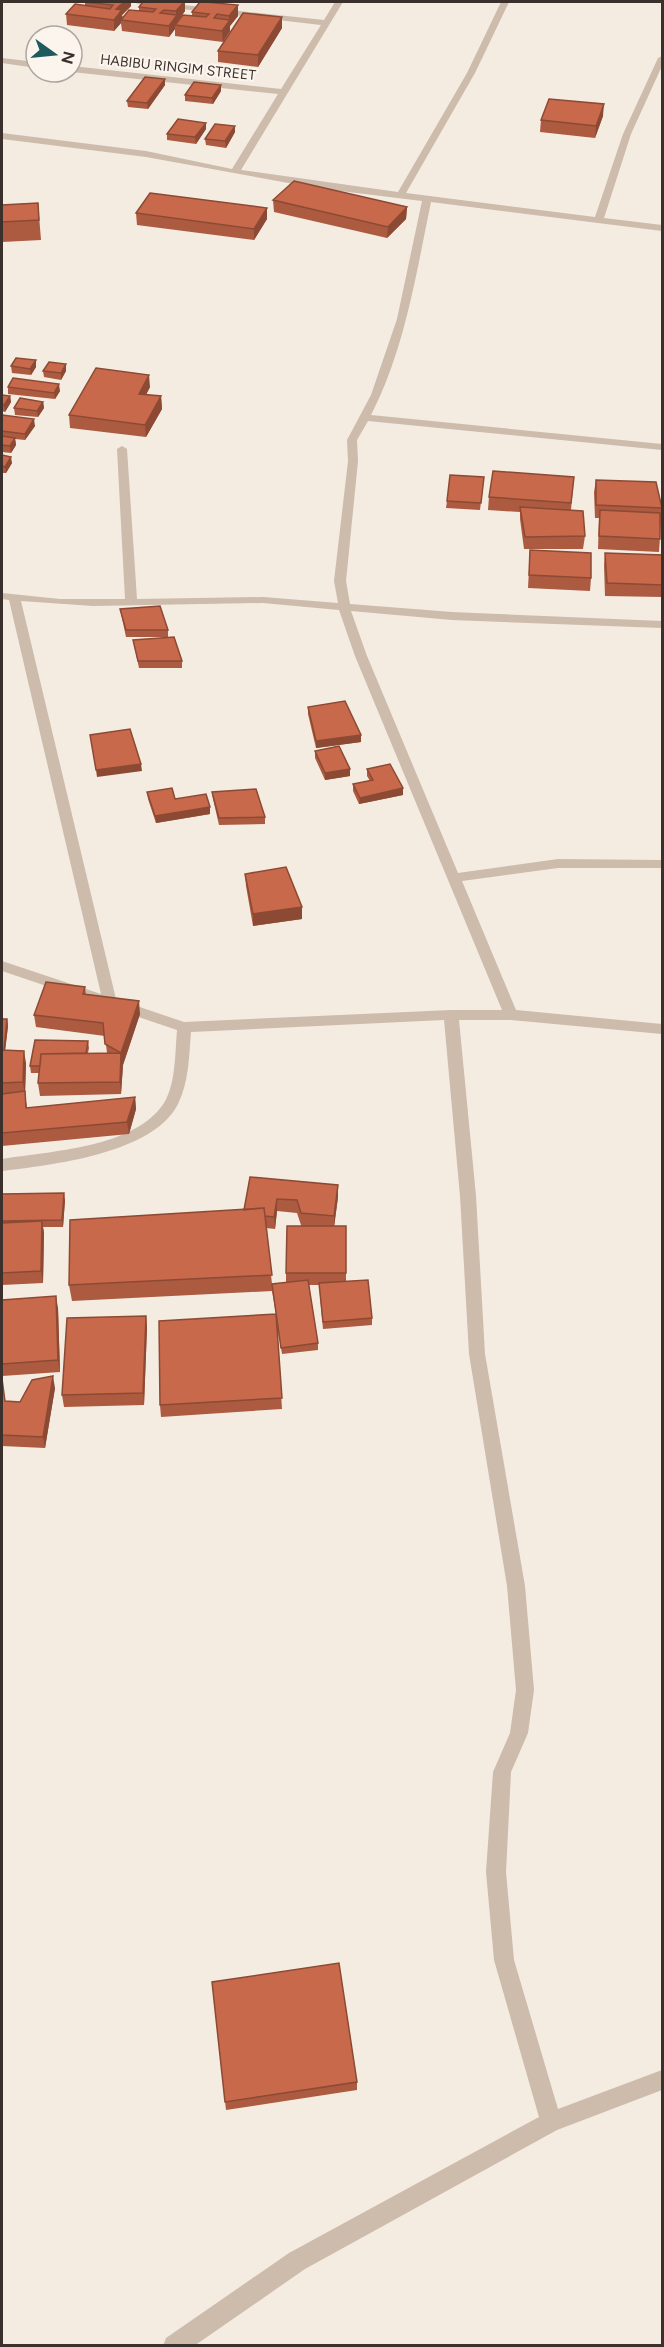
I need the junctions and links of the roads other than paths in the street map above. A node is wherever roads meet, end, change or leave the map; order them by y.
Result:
1 (138, 2) edge
2 (339, 2) edge
3 (505, 2) edge
4 (169, 3) edge
5 (325, 23) junction
6 (663, 58) edge
7 (2, 61) edge
8 (24, 64) edge
9 (84, 70) edge
10 (282, 92) junction
11 (2, 136) edge
12 (235, 172) junction
13 (401, 195) junction
14 (427, 199) junction
15 (599, 220) junction
16 (663, 228) edge
17 (363, 417) junction
18 (663, 447) edge
19 (122, 449) dead end
20 (8, 597) edge
21 (130, 602) junction
22 (346, 607) junction
23 (663, 624) edge
24 (663, 864) edge
25 (455, 878) junction
26 (2, 966) edge
27 (110, 1002) junction
28 (451, 1015) junction
29 (511, 1016) junction
30 (184, 1027) junction
31 (663, 1029) edge
32 (2, 1165) edge
33 (663, 2080) edge
34 (551, 2122) junction
35 (174, 2346) edge

1 - 4 street
2 - 5 street
3 - 13 street
4 - 5 street
5 - 10 street
6 - 15 street
7 - 8 street
9 - 10 street, HABIBU RINGIM STREET
10 - 12 street
11 - 12 street
12 - 13 street
13 - 14 street
14 - 15 street
14 - 17 street
15 - 16 street
17 - 18 street
17 - 22 street
19 - 21 street
20 - 21 street
20 - 27 street
21 - 22 street
22 - 23 street
22 - 25 street
24 - 25 street
25 - 29 street
26 - 27 street
27 - 30 street
28 - 29 street
28 - 30 street
28 - 34 street
29 - 31 street
30 - 32 street
33 - 34 street
34 - 35 street

